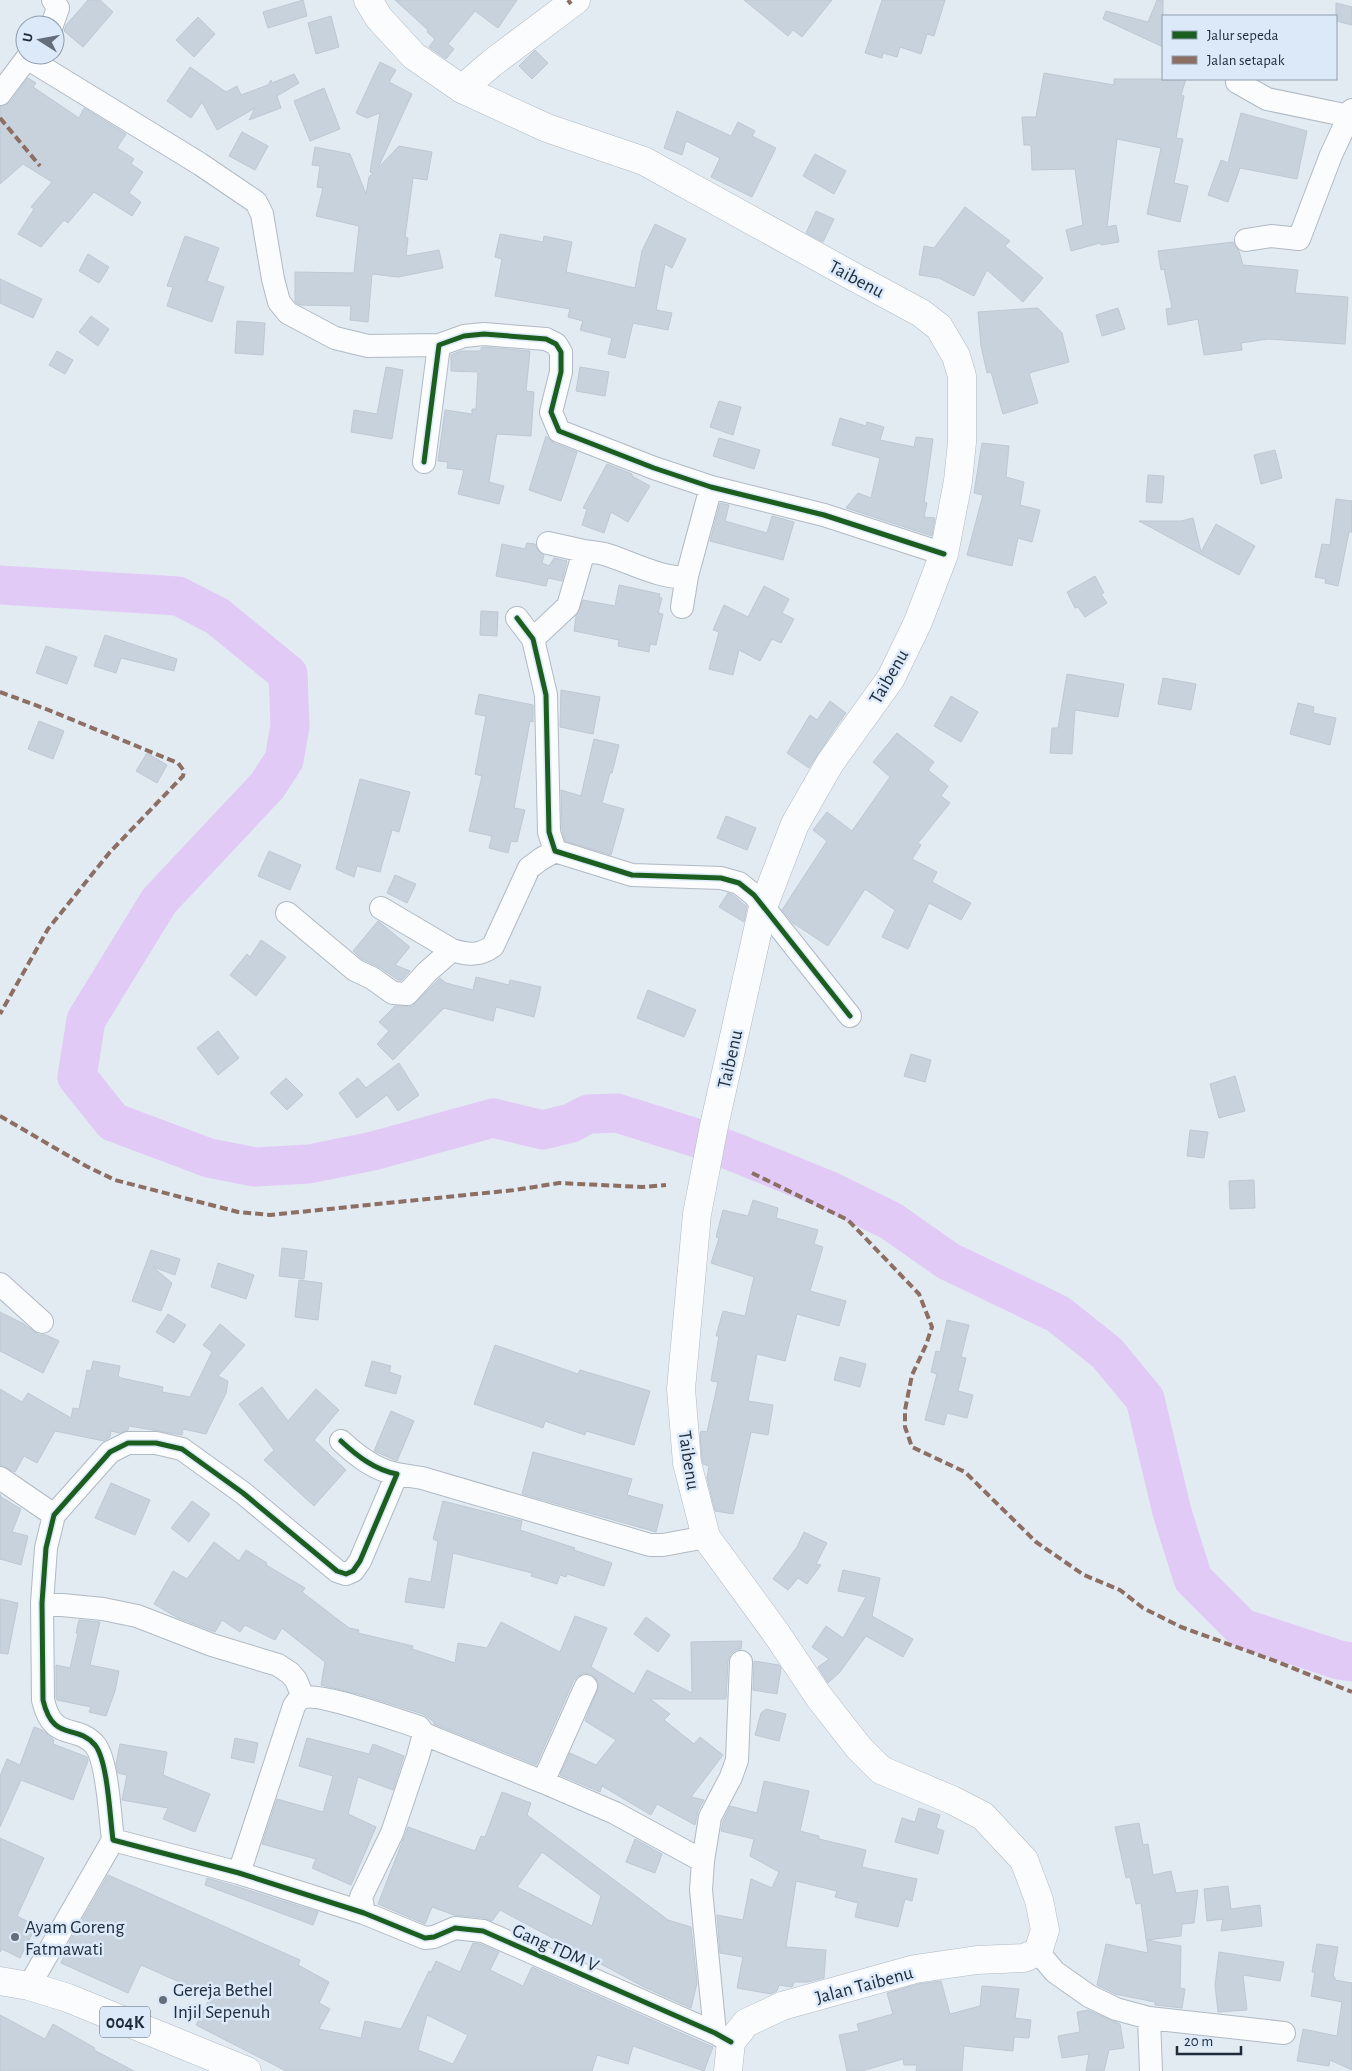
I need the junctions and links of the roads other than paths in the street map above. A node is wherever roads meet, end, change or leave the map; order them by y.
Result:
1 (53, 0) edge
2 (368, 0) edge
3 (572, 1) edge
4 (56, 15) edge
5 (21, 65) edge
6 (42, 65) edge
7 (1237, 82) dead end
8 (462, 89) junction
9 (0, 94) edge
10 (1351, 115) edge
11 (1246, 240) dead end
12 (439, 345) junction
13 (424, 462) dead end
14 (711, 487) junction
15 (548, 543) dead end
16 (584, 551) junction
17 (944, 554) junction
18 (518, 618) dead end
19 (533, 639) junction
20 (555, 851) junction
21 (764, 907) junction
22 (381, 908) dead end
23 (287, 913) dead end
24 (452, 950) junction
25 (850, 1016) dead end
26 (0, 1284) edge
27 (42, 1322) dead end
28 (341, 1441) dead end
29 (397, 1474) junction
30 (0, 1478) edge
31 (54, 1514) junction
32 (706, 1536) junction
33 (42, 1603) junction
34 (741, 1662) dead end
35 (586, 1686) dead end
36 (303, 1697) junction
37 (424, 1734) junction
38 (543, 1782) junction
39 (113, 1840) junction
40 (703, 1861) junction
41 (239, 1873) junction
42 (364, 1913) junction
43 (1038, 1952) junction
44 (0, 1981) edge
45 (29, 1986) junction
46 (1149, 2018) junction
47 (1284, 2033) dead end
48 (723, 2038) junction
49 (248, 2071) edge
50 (728, 2071) edge
51 (1151, 2071) edge

1 - 4 street
2 - 8 main road, Taibenu
3 - 8 main road
5 - 9 street
6 - 12 street
7 - 10 street
8 - 17 main road, Taibenu
10 - 11 street
12 - 13 street
12 - 14 street
14 - 16 street
14 - 17 street
15 - 16 street
16 - 19 street
17 - 21 main road, Taibenu
18 - 19 street
19 - 20 street
20 - 21 street
20 - 24 street
21 - 25 street
21 - 32 main road, Taibenu
22 - 24 street
23 - 24 street
26 - 27 street
28 - 29 street
29 - 31 street
29 - 32 street
30 - 31 street
31 - 33 street
32 - 43 main road
33 - 36 street
33 - 39 street
34 - 40 street
35 - 38 street
36 - 37 street
36 - 41 street
37 - 38 street
37 - 42 street
38 - 40 street
39 - 41 street
39 - 45 street
40 - 48 street
41 - 42 street, Gang TDM V
42 - 48 street, Gang TDM V
43 - 46 street
43 - 48 main road, Jalan Taibenu
44 - 45 main road, 004K
45 - 49 main road, 004K
46 - 47 street
46 - 51 street
48 - 50 main road

